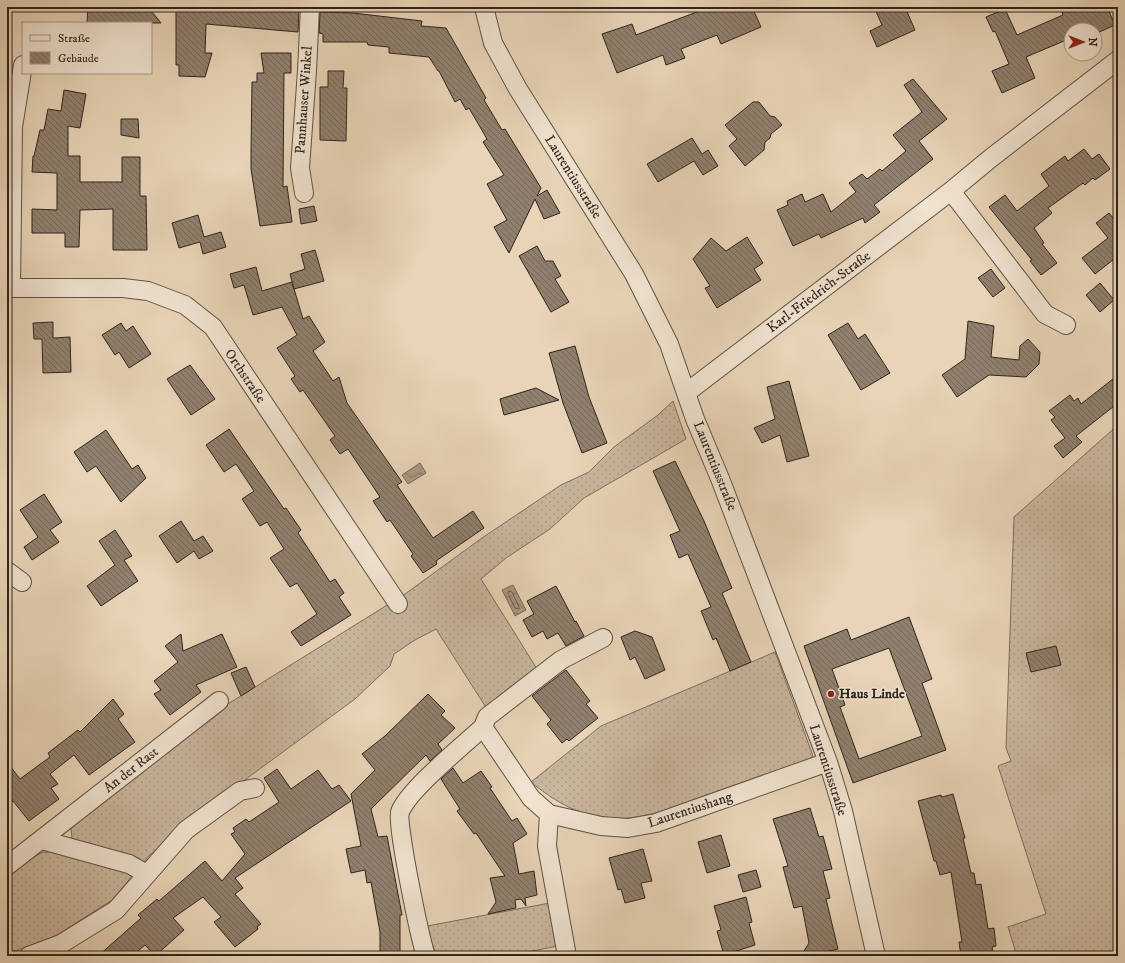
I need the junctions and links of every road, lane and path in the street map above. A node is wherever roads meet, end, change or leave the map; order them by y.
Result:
1 (310, 7) edge
2 (484, 7) edge
3 (1118, 60) edge
4 (22, 70) edge
5 (10, 126) edge
6 (951, 191) junction
7 (304, 193) dead end
8 (9, 288) edge
9 (1066, 325) dead end
10 (686, 394) junction
11 (7, 571) edge
12 (22, 582) dead end
13 (398, 604) dead end
14 (603, 638) dead end
15 (219, 701) dead end
16 (483, 727) junction
17 (828, 762) junction
18 (255, 788) dead end
19 (549, 814) junction
20 (42, 840) junction
21 (7, 866) edge
22 (147, 874) junction
23 (30, 956) edge
24 (426, 956) edge
25 (567, 956) edge
26 (876, 956) edge

1 - 7 street, Pannhauser Winkel
2 - 10 street, Laurentiusstraße
3 - 6 street, Karl-Friedrich-Straße
4 - 5 street
5 - 8 street
6 - 9 street
6 - 10 street, Karl-Friedrich-Straße
8 - 13 street, Orthstraße
10 - 17 street, Laurentiusstraße
11 - 12 street
14 - 16 street
15 - 20 street, An der Rast
16 - 19 street, Laurentiushang
16 - 24 street
17 - 19 street, Laurentiushang
17 - 26 street, Laurentiusstraße
18 - 22 street
19 - 25 street
20 - 21 street, An der Rast
20 - 22 street
22 - 23 street

